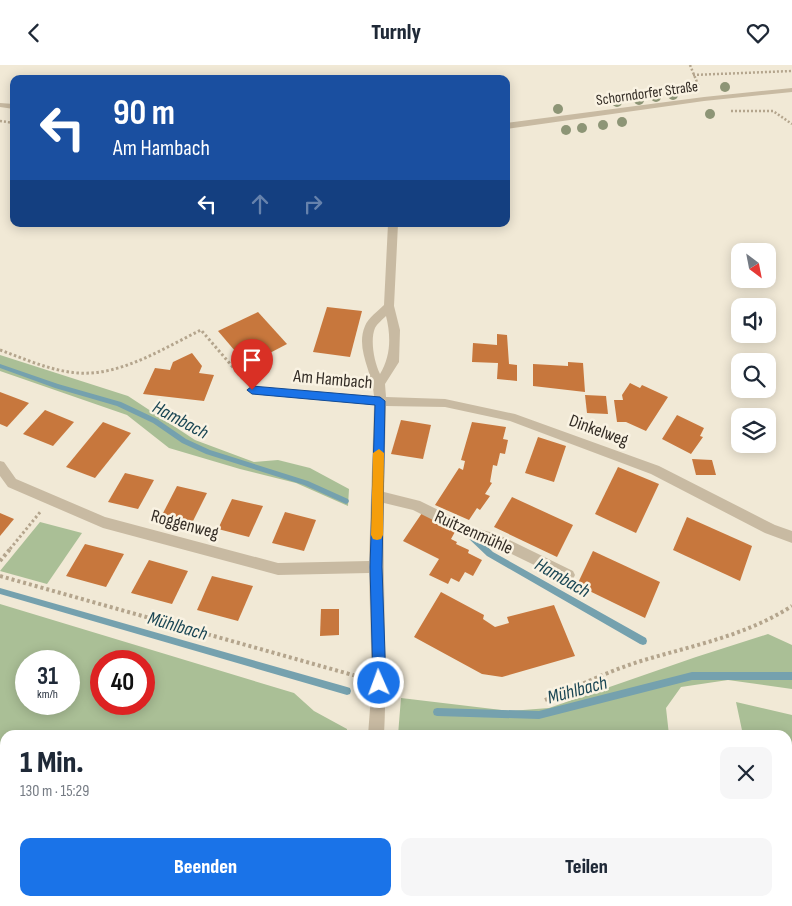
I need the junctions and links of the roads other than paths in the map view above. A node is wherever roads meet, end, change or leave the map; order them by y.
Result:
1 (792, 90) edge
2 (510, 125) edge
3 (393, 227) edge
4 (389, 306) junction
5 (378, 384) junction
6 (252, 390) road end
7 (380, 401) junction
8 (0, 466) edge
9 (378, 496) junction
10 (792, 537) edge
11 (376, 567) junction
12 (568, 575) dead end
13 (376, 730) edge

1 - 2 street, Schorndorfer Straße
3 - 4 street
4 - 5 street
4 - 5 street
5 - 7 street
6 - 7 street, Am Hambach
7 - 9 street
7 - 10 street, Dinkelweg
8 - 11 street, Roggenweg
9 - 11 street
9 - 12 street, Ruitzenmühle
11 - 13 street

